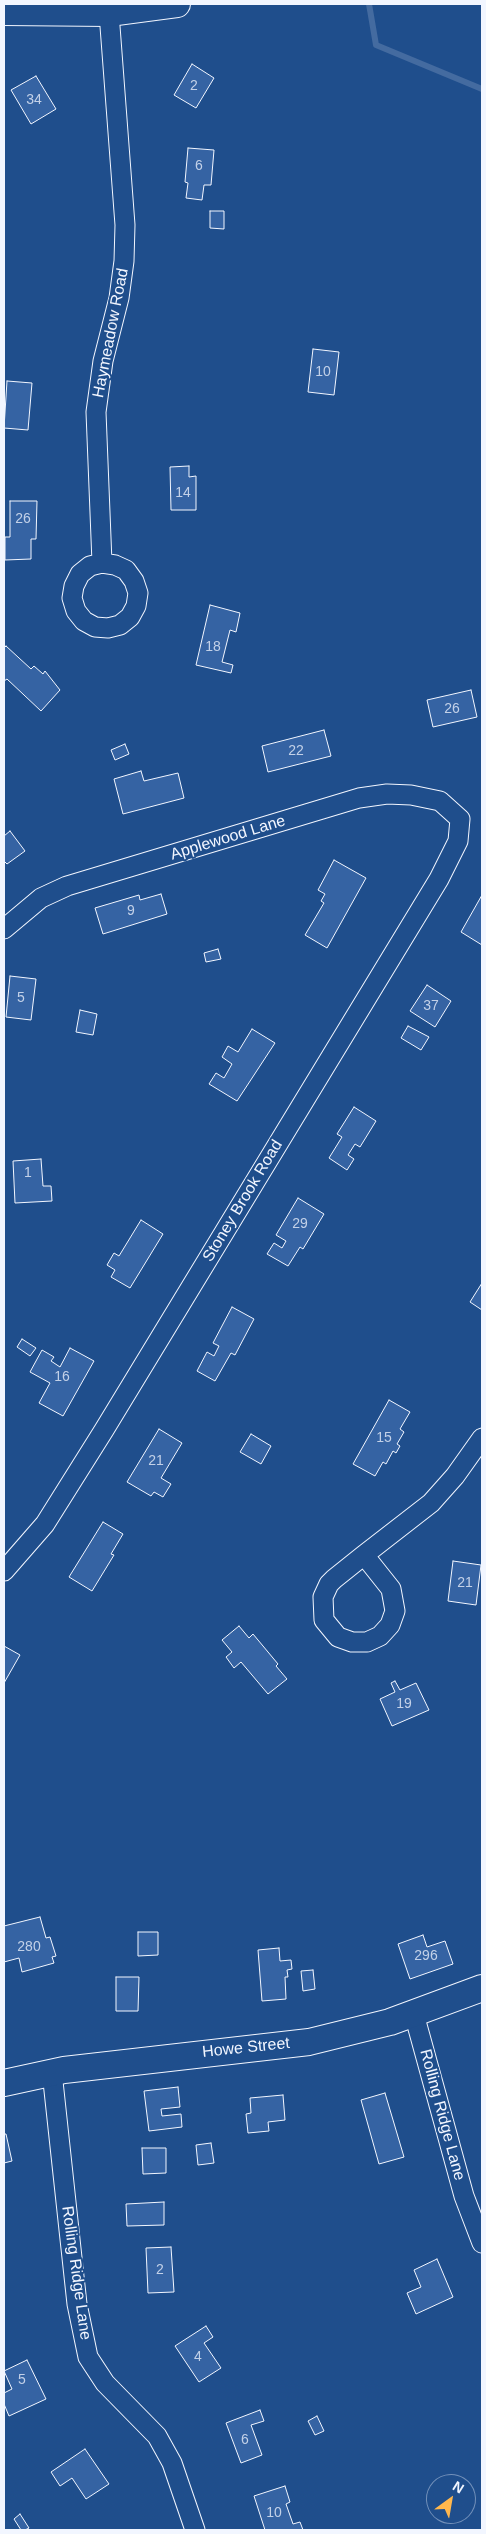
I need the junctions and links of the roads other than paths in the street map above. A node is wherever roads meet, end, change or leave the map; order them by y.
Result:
1 (176, 4) edge
2 (4, 12) edge
3 (109, 13) junction
4 (102, 563) dead end
5 (460, 819) joint
6 (4, 929) edge
7 (482, 1438) edge
8 (364, 1555) junction
9 (4, 1571) edge
10 (482, 1988) edge
11 (414, 2014) junction
12 (52, 2072) junction
13 (4, 2083) edge
14 (482, 2243) edge
15 (195, 2530) edge

1 - 3 street
2 - 3 street
3 - 4 street, Haymeadow Road
5 - 6 street, Applewood Lane
5 - 9 street, Stoney Brook Road
7 - 8 street
8 - 8 street
10 - 11 street, Howe Street
11 - 12 street, Howe Street
11 - 14 street, Rolling Ridge Lane
12 - 13 street, Howe Street
12 - 15 street, Rolling Ridge Lane

